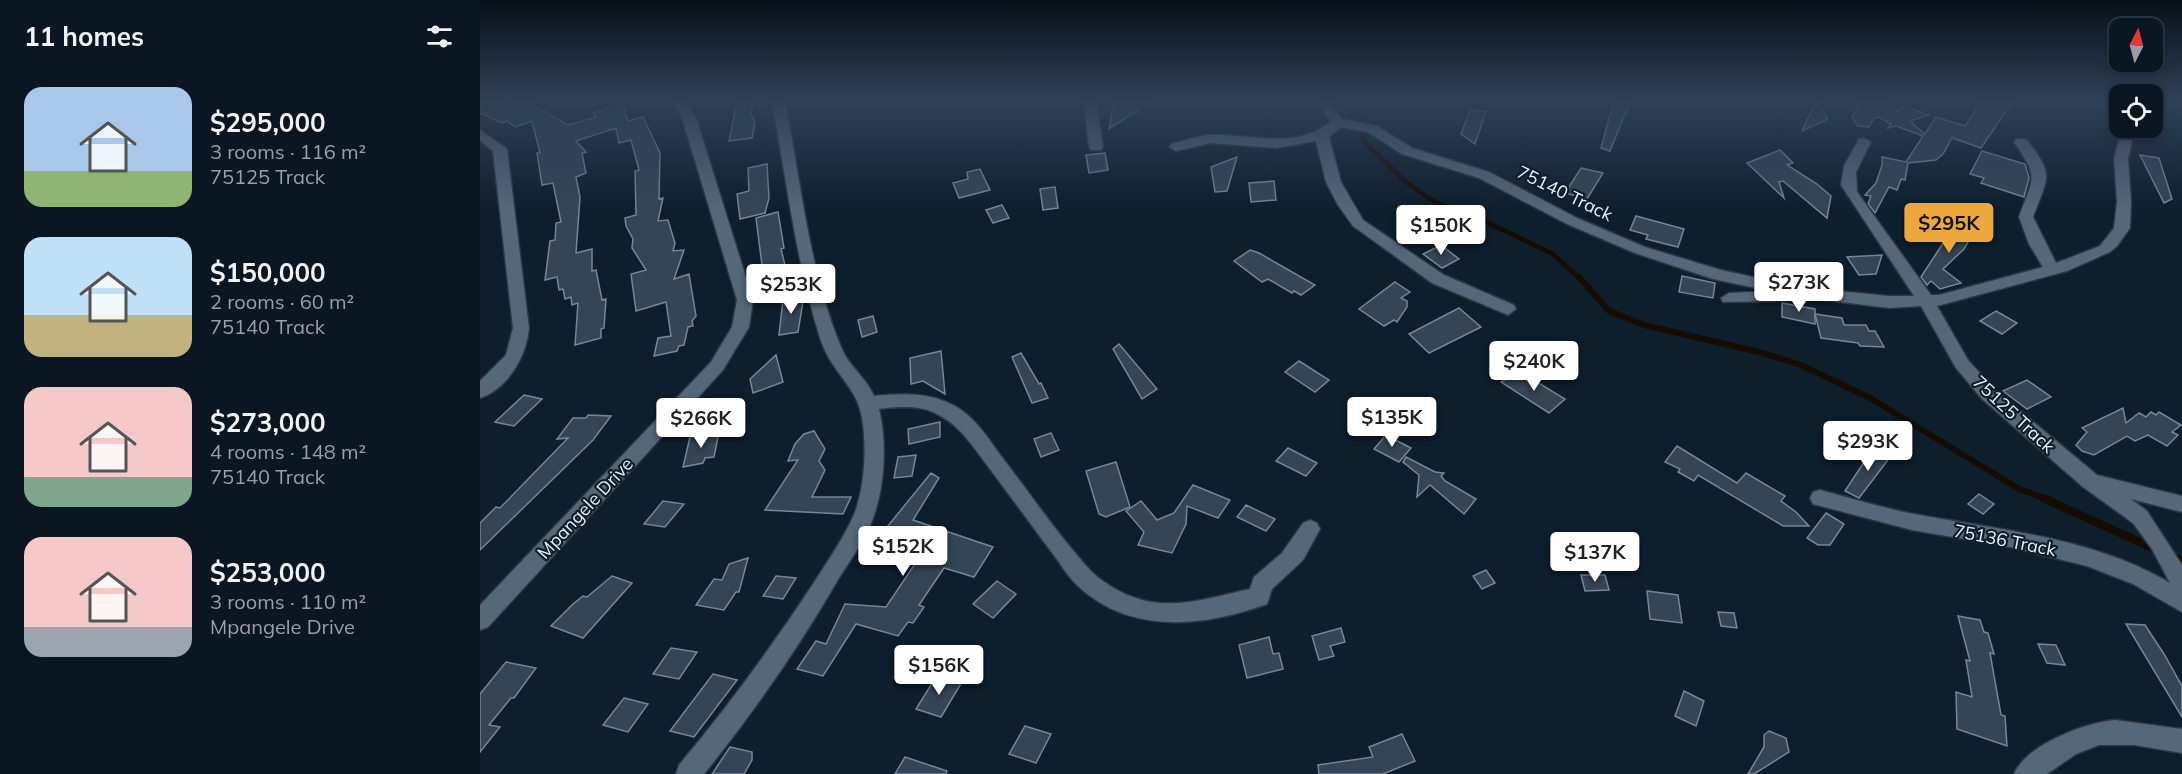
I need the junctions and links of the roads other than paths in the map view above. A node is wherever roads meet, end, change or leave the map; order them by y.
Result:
1 (484, 137) edge
2 (695, 137) edge
3 (785, 137) edge
4 (1095, 137) edge
5 (1316, 137) edge
6 (1322, 137) edge
7 (1382, 137) edge
8 (2126, 138) edge
9 (1864, 142) dead end
10 (2021, 142) dead end
11 (1096, 147) dead end
12 (1176, 147) dead end
13 (2052, 269) junction
14 (1827, 296) junction
15 (1728, 298) dead end
16 (1927, 302) junction
17 (1508, 309) dead end
18 (480, 391) edge
19 (867, 404) junction
20 (2090, 481) junction
21 (1820, 498) dead end
22 (2182, 504) edge
23 (1310, 529) dead end
24 (2182, 585) edge
25 (2182, 602) edge
26 (480, 620) edge
27 (2182, 741) edge
28 (688, 774) edge
29 (2026, 774) edge

1 - 18 street
2 - 26 street, Mpangele Drive
3 - 19 street
4 - 11 street
5 - 12 street
6 - 17 street
7 - 14 street, 75140 Track
8 - 13 street
9 - 16 street, 75125 Track
10 - 13 street
13 - 16 street
14 - 15 street
14 - 16 street, 75140 Track
16 - 20 street, 75125 Track
19 - 23 street
19 - 28 street
20 - 22 street
20 - 24 street, 75125 Track
21 - 25 street, 75136 Track
27 - 29 street

